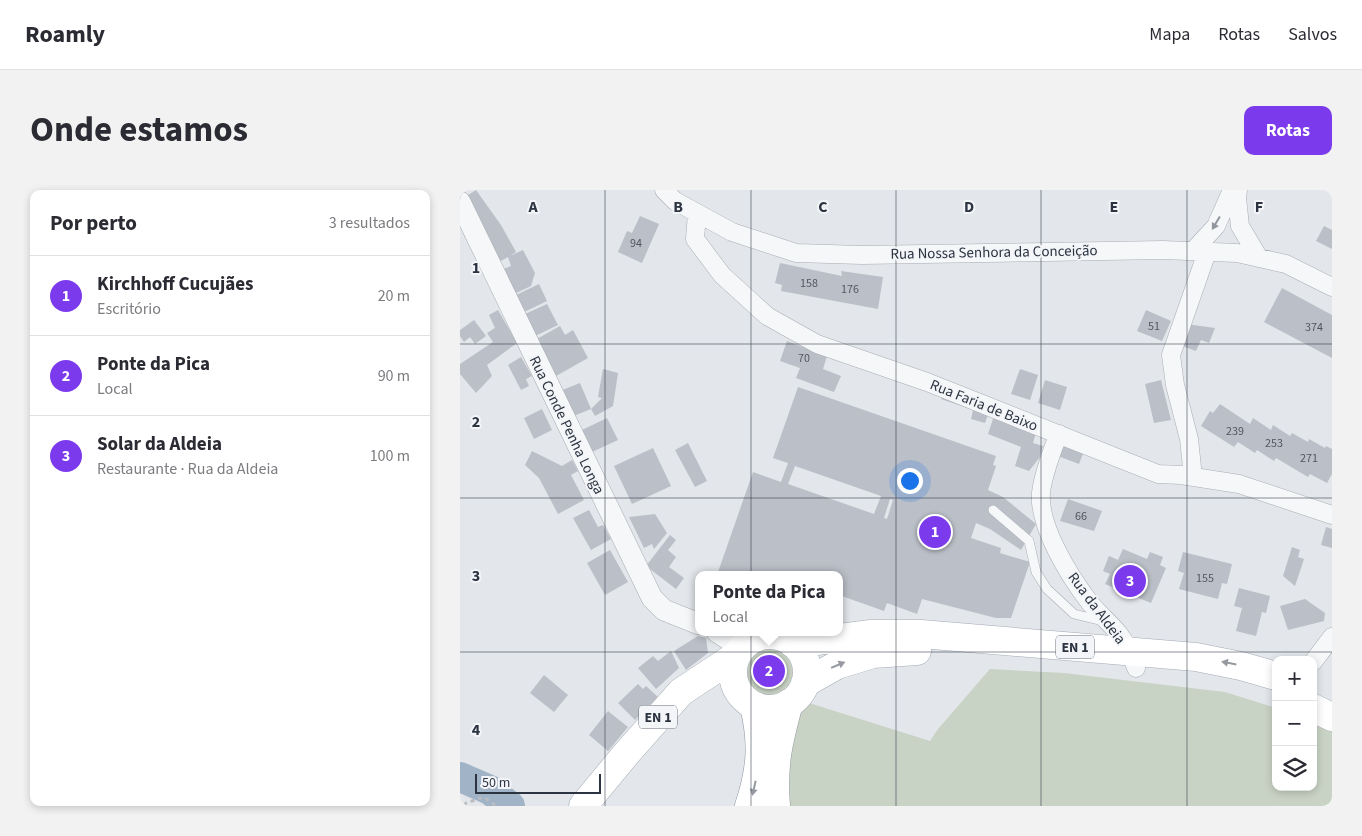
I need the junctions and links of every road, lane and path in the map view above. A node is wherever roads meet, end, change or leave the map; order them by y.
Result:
1 (664, 190) edge
2 (1232, 190) edge
3 (1238, 190) edge
4 (460, 202) edge
5 (697, 212) junction
6 (1200, 252) junction
7 (1259, 258) junction
8 (1332, 287) edge
9 (1059, 434) junction
10 (1193, 477) junction
11 (993, 510) dead end
12 (1332, 515) edge
13 (695, 622) edge
14 (1108, 623) junction
15 (722, 636) edge
16 (764, 636) edge
17 (776, 636) edge
18 (1332, 637) edge
19 (793, 644) junction
20 (740, 651) junction
21 (1317, 657) edge
22 (1133, 659) junction
23 (1272, 675) edge
24 (694, 683) junction
25 (1317, 691) edge
26 (797, 693) junction
27 (1272, 693) edge
28 (1332, 698) edge
29 (746, 699) junction
30 (1317, 710) edge
31 (1332, 717) edge
32 (465, 806) edge
33 (496, 806) edge
34 (583, 806) edge
35 (749, 806) edge
36 (776, 806) edge

1 - 5 street, Rua Nossa Senhora da Conceição
2 -> 6 street
3 - 7 street
4 - 13 street, Rua Conde Penha Longa
5 - 6 street, Rua Nossa Senhora da Conceição
5 - 9 street, Rua Faria de Baixo
6 - 7 street, Rua Nossa Senhora da Conceição
6 - 10 street
7 - 8 street, Rua Nossa Senhora da Conceição
9 - 10 street, Rua Faria de Baixo
9 - 14 street, Rua da Aldeia
10 - 12 street, Rua Faria de Baixo
11 - 14 lane
14 - 22 street, Rua da Aldeia
15 - 20 street
16 - 20 main road, EN 1
17 - 19 main road, EN 1
18 - 21 street
19 - 22 main road, EN 1
19 - 26 main road
20 - 24 main road, EN 1
20 - 29 main road
23 -> 22 main road, EN 1
26 -> 22 main road, EN 1
22 - 27 main road, EN 1
24 - 29 main road, EN 1
24 - 34 main road, EN 1
25 - 28 main road
26 - 29 main road, EN 1
26 - 36 main road
29 -> 35 main road
30 - 31 main road
32 - 33 path

